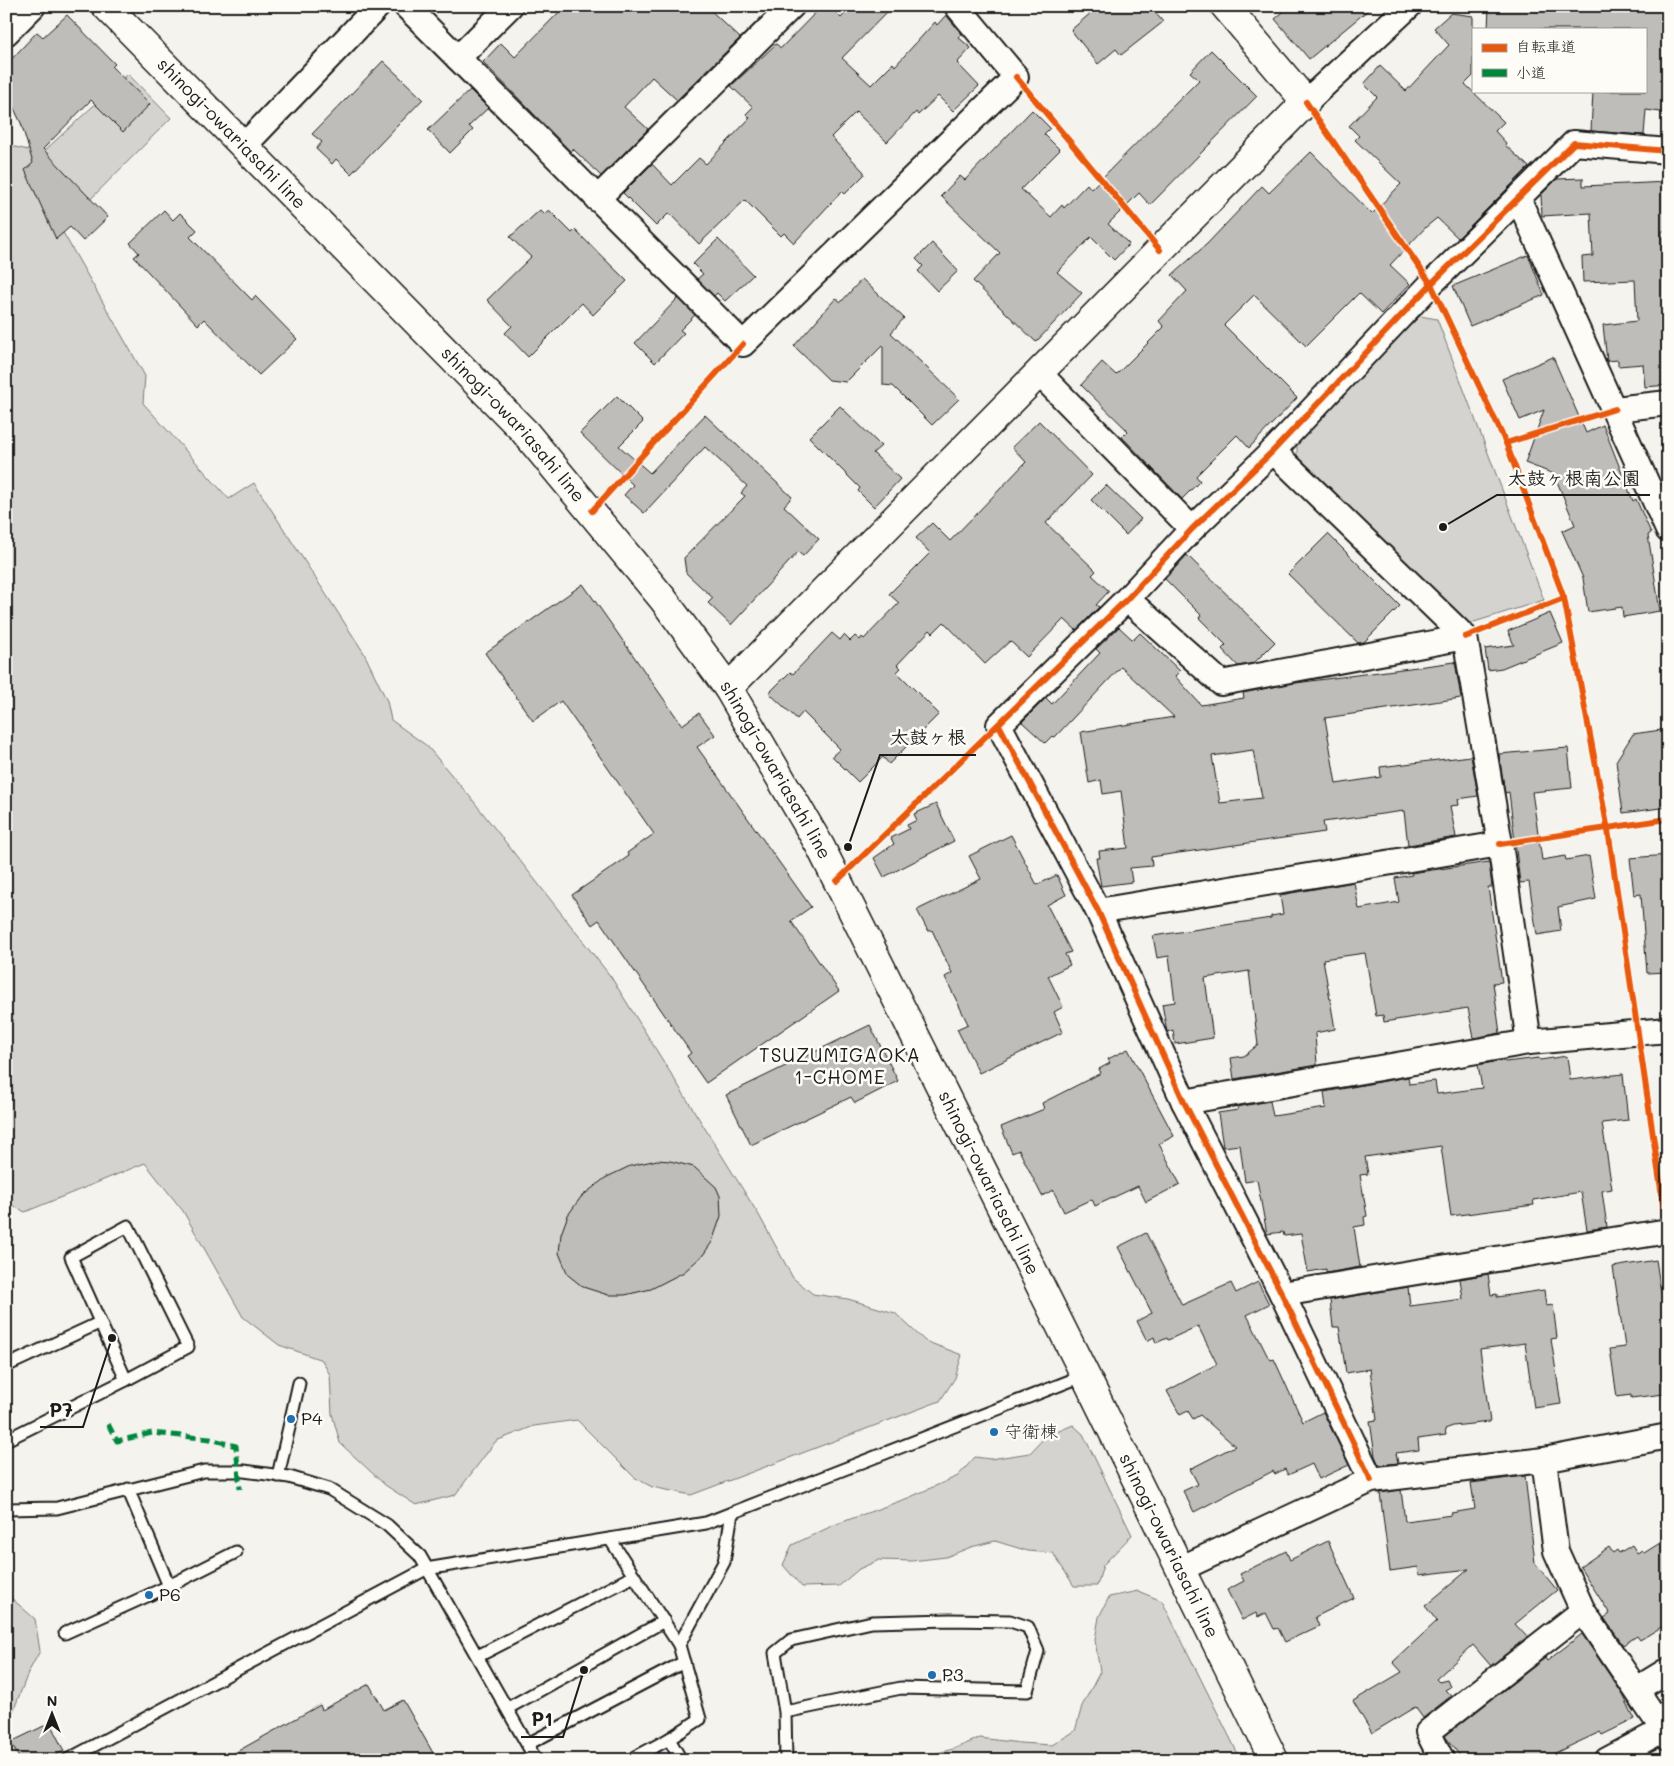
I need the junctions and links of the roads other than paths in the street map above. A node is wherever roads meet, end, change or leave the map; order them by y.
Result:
1 (33, 6) edge
2 (106, 6) edge
3 (378, 6) edge
4 (406, 6) edge
5 (510, 6) edge
6 (792, 6) edge
7 (957, 6) edge
8 (1226, 6) edge
9 (1409, 6) edge
10 (6, 33) edge
11 (458, 58) junction
12 (1306, 102) junction
13 (243, 147) junction
14 (1668, 151) edge
15 (1518, 198) junction
16 (597, 199) junction
17 (1039, 373) junction
18 (1668, 404) edge
19 (1615, 409) junction
20 (1273, 452) junction
21 (1192, 529) junction
22 (1668, 530) edge
23 (1127, 599) junction
24 (1464, 637) junction
25 (728, 688) junction
26 (1500, 844) junction
27 (1098, 911) junction
28 (1668, 1030) edge
29 (1529, 1042) junction
30 (1184, 1102) junction
31 (1667, 1231) edge
32 (1282, 1294) junction
33 (99, 1323) junction
34 (6, 1366) edge
35 (1085, 1374) junction
36 (126, 1380) junction
37 (299, 1383) dead end
38 (1668, 1436) edge
39 (6, 1440) edge
40 (1544, 1460) junction
41 (278, 1476) junction
42 (1371, 1480) junction
43 (128, 1490) junction
44 (6, 1509) edge
45 (732, 1513) junction
46 (610, 1539) junction
47 (236, 1552) dead end
48 (426, 1569) junction
49 (1180, 1569) junction
50 (634, 1576) junction
51 (169, 1586) junction
52 (1583, 1611) junction
53 (664, 1621) junction
54 (65, 1633) dead end
55 (680, 1645) junction
56 (478, 1656) junction
57 (684, 1662) junction
58 (1668, 1670) edge
59 (1637, 1689) junction
60 (508, 1708) junction
61 (785, 1712) junction
62 (1666, 1733) edge
63 (669, 1739) junction
64 (528, 1744) junction
65 (67, 1760) edge
66 (536, 1760) edge
67 (630, 1760) edge
68 (681, 1760) edge
69 (786, 1760) edge
70 (1274, 1760) edge
71 (1442, 1760) edge
72 (1607, 1760) edge

1 - 10 street
2 - 13 main road, shinogi-owariasahi line
3 - 13 street
4 - 11 street
5 - 11 street
6 - 16 street
7 - 16 street
8 - 12 main road
9 - 12 street
11 - 16 street
12 - 17 main road
13 - 25 main road, shinogi-owariasahi line
14 - 15 street
15 - 19 street
15 - 20 street
17 - 21 street
17 - 25 main road
18 - 19 street
19 - 22 street
20 - 21 street
20 - 24 street
21 - 23 street
23 - 24 street
23 - 27 street
24 - 26 street
25 - 35 main road, shinogi-owariasahi line
26 - 27 street
26 - 29 street
27 - 30 street
28 - 29 street
29 - 30 street
30 - 32 street
31 - 32 street
32 - 42 street
33 - 34 lane
33 - 36 lane
33 - 36 lane
35 - 45 lane
35 - 49 main road, shinogi-owariasahi line
36 - 39 lane
37 - 41 lane
38 - 40 street
40 - 42 street
40 - 52 street
41 - 43 lane
41 - 48 lane
42 - 49 street
43 - 44 lane
43 - 51 lane
45 - 46 lane
45 - 55 lane
46 - 48 lane
46 - 50 lane
47 - 51 lane
48 - 56 lane
48 - 65 lane
49 - 70 main road, shinogi-owariasahi line
50 - 53 lane
50 - 56 lane
51 - 54 lane
52 - 59 street
52 - 71 street
53 - 55 lane
53 - 60 lane
55 - 57 lane
56 - 60 lane
57 - 63 lane
57 - 64 lane
58 - 59 street
59 - 62 street
60 - 64 lane
61 - 61 lane
61 - 69 lane
62 - 72 street
63 - 67 lane
63 - 68 lane
64 - 66 lane

